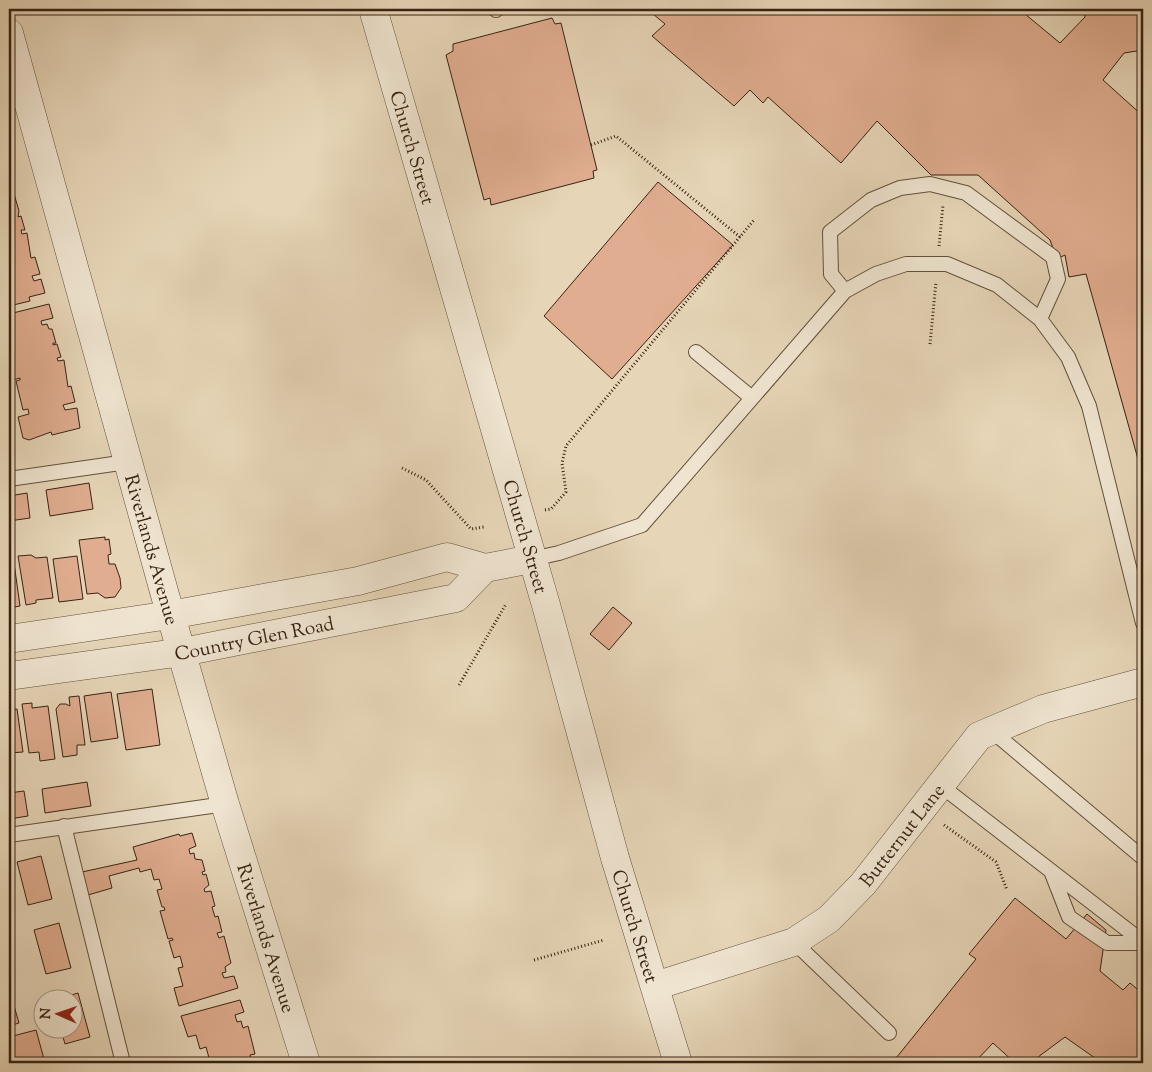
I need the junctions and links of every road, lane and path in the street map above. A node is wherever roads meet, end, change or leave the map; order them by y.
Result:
1 (373, 9) edge
2 (9, 33) edge
3 (591, 145) dead end
4 (754, 220) dead end
5 (740, 237) junction
6 (845, 291) junction
7 (1040, 319) junction
8 (696, 352) dead end
9 (752, 398) junction
10 (128, 462) junction
11 (402, 468) dead end
12 (9, 479) edge
13 (545, 510) dead end
14 (484, 527) dead end
15 (532, 559) junction
16 (485, 568) junction
17 (506, 604) dead end
18 (170, 614) junction
19 (1143, 623) edge
20 (9, 639) edge
21 (183, 652) junction
22 (9, 676) edge
23 (1143, 682) edge
24 (459, 685) dead end
25 (992, 731) junction
26 (940, 785) junction
27 (225, 804) junction
28 (944, 825) dead end
29 (64, 826) junction
30 (9, 835) edge
31 (1143, 858) edge
32 (1050, 870) junction
33 (1007, 890) dead end
34 (604, 940) dead end
35 (794, 942) junction
36 (1143, 942) edge
37 (534, 960) dead end
38 (655, 986) junction
39 (889, 1033) dead end
40 (123, 1063) edge
41 (306, 1063) edge
42 (678, 1063) edge

1 - 15 street, Church Street
2 - 10 street, Riverlands Avenue
3 - 5 path
4 - 5 path
5 - 13 path
6 - 7 lane
6 - 7 lane
6 - 9 lane
7 - 19 lane
8 - 9 lane
9 - 15 lane
10 - 12 lane
10 - 18 street, Riverlands Avenue
11 - 14 path
15 - 16 street, Country Glen Road
15 - 38 street, Church Street
16 - 18 street, Country Glen Road
16 - 21 street, Country Glen Road
17 - 24 path
18 - 20 street, Country Glen Road
18 - 21 street, Riverlands Avenue
21 - 22 street, Country Glen Road
21 - 27 street, Riverlands Avenue
23 - 25 street, Butternut Lane
25 - 26 street, Butternut Lane
25 - 31 lane
26 - 32 lane
26 - 35 street, Butternut Lane
27 - 29 lane
27 - 41 street, Riverlands Avenue
28 - 33 path
29 - 30 lane
29 - 40 lane
32 - 36 lane
32 - 36 lane
34 - 37 path
35 - 38 street, Butternut Lane
35 - 39 lane
38 - 42 street, Church Street

